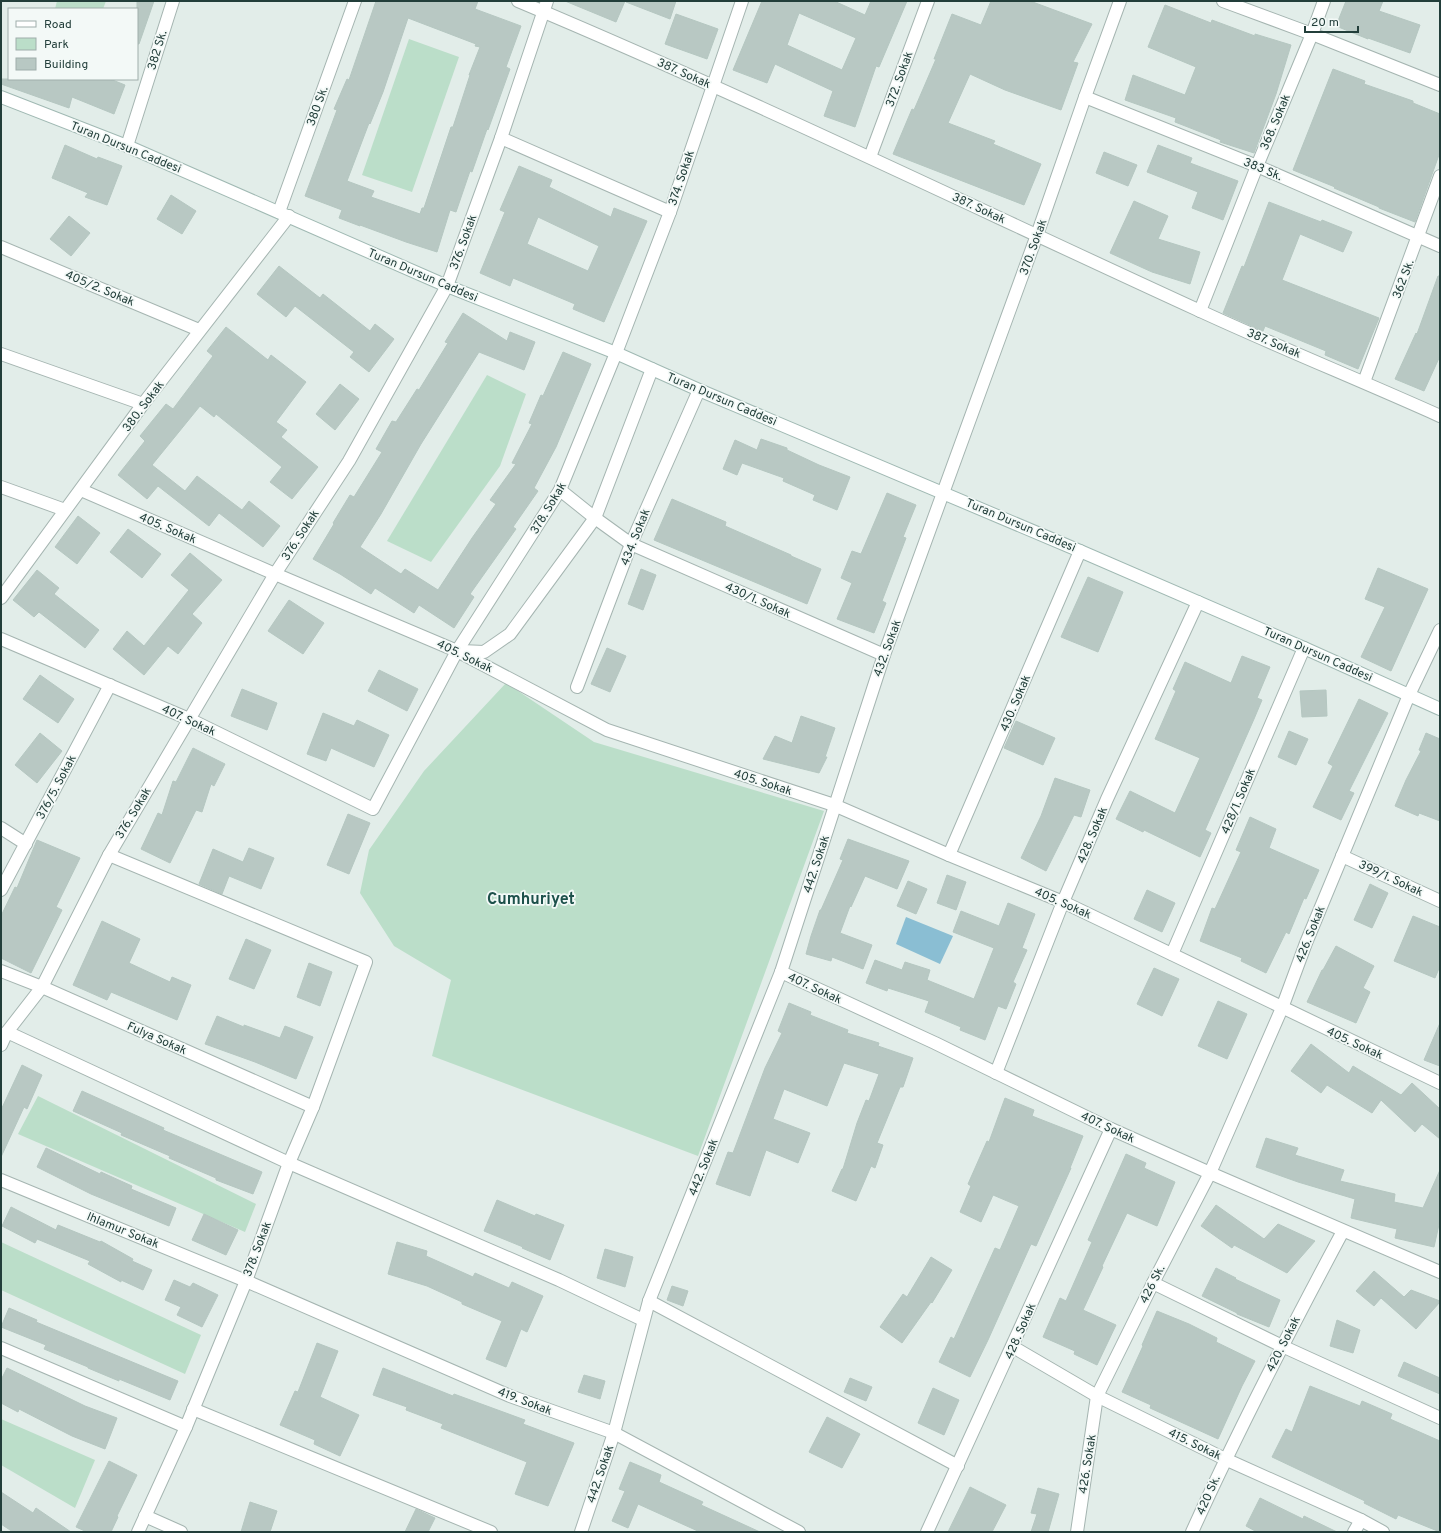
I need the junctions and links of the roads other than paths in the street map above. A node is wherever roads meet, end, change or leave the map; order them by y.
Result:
1 (173, 1) edge
2 (355, 1) edge
3 (518, 1) edge
4 (742, 1) edge
5 (928, 1) edge
6 (1120, 1) edge
7 (1224, 1) edge
8 (1324, 1) edge
9 (546, 6) edge
10 (1312, 34) junction
11 (1440, 85) edge
12 (712, 86) junction
13 (1, 97) edge
14 (1085, 97) junction
15 (501, 138) junction
16 (127, 146) junction
17 (870, 157) junction
18 (1256, 166) junction
19 (1440, 176) edge
20 (670, 212) junction
21 (284, 214) junction
22 (1038, 235) junction
23 (1419, 237) junction
24 (1, 246) edge
25 (1440, 246) edge
26 (447, 286) junction
27 (1200, 311) junction
28 (199, 330) junction
29 (616, 353) junction
30 (1, 354) edge
31 (652, 369) junction
32 (1364, 382) junction
33 (698, 390) junction
34 (143, 404) junction
35 (1440, 416) edge
36 (1, 487) edge
37 (81, 490) junction
38 (560, 490) junction
39 (944, 493) junction
40 (65, 510) junction
41 (595, 518) junction
42 (632, 544) junction
43 (1080, 551) junction
44 (275, 574) junction
45 (1, 598) edge
46 (1198, 602) junction
47 (1440, 630) edge
48 (1, 639) edge
49 (1304, 648) junction
50 (457, 651) junction
51 (884, 655) junction
52 (110, 685) junction
53 (577, 687) dead end
54 (1409, 695) junction
55 (1440, 709) edge
56 (189, 719) junction
57 (834, 805) junction
58 (373, 809) joint
59 (1, 828) edge
60 (26, 844) junction
61 (109, 855) junction
62 (949, 855) junction
63 (1342, 856) junction
64 (1, 890) edge
65 (1440, 901) edge
66 (1063, 902) junction
67 (1172, 954) junction
68 (1, 971) edge
69 (781, 972) junction
70 (42, 987) junction
71 (1282, 1008) junction
72 (7, 1032) junction
73 (1, 1045) edge
74 (996, 1073) junction
75 (1440, 1083) edge
76 (313, 1107) junction
77 (1112, 1129) junction
78 (288, 1163) junction
79 (1210, 1173) junction
80 (1, 1180) edge
81 (1343, 1231) junction
82 (1440, 1272) edge
83 (246, 1280) junction
84 (1153, 1283) junction
85 (649, 1301) junction
86 (643, 1320) junction
87 (1282, 1346) junction
88 (1013, 1347) junction
89 (1, 1348) edge
90 (1097, 1396) junction
91 (194, 1409) junction
92 (1440, 1418) edge
93 (186, 1428) junction
94 (614, 1433) junction
95 (1225, 1459) junction
96 (958, 1466) junction
97 (145, 1516) junction
98 (1361, 1520) junction
99 (138, 1532) edge
100 (181, 1532) edge
101 (491, 1532) edge
102 (581, 1532) edge
103 (799, 1532) edge
104 (927, 1532) edge
105 (1077, 1532) edge
106 (1192, 1532) edge
107 (1354, 1532) edge
108 (1383, 1532) edge

1 - 16 street, 382 Sk.
2 - 21 street, 380 Sk.
3 - 9 street, 387. Sokak
4 - 12 street, 374. Sokak
5 - 17 street, 372. Sokak
6 - 14 street, 370. Sokak
7 - 10 street
8 - 10 street, 368. Sokak
9 - 12 street, 387. Sokak
9 - 15 street, 376. Sokak
10 - 11 street
10 - 18 street, 368. Sokak
12 - 17 street, 387. Sokak
12 - 20 street, 374. Sokak
13 - 16 street, Turan Dursun Caddesi
14 - 18 street, 383 Sk.
14 - 22 street, 370. Sokak
15 - 20 street
15 - 26 street, 376. Sokak
16 - 21 street, Turan Dursun Caddesi
17 - 22 street, 387. Sokak
18 - 23 street, 383 Sk.
18 - 27 street, 368. Sokak
19 - 23 street, 362 Sk.
20 - 29 street, 374. Sokak
21 - 26 street, Turan Dursun Caddesi
21 - 28 street, 380. Sokak
22 - 27 street, 387. Sokak
22 - 39 street, 370. Sokak
23 - 25 street, 383 Sk.
23 - 32 street, 362 Sk.
24 - 28 street, 405/2. Sokak
26 - 29 street, Turan Dursun Caddesi
26 - 44 street, 376. Sokak
27 - 32 street, 387. Sokak
28 - 34 street, 380. Sokak
29 - 31 street, Turan Dursun Caddesi
29 - 38 street, 378. Sokak
30 - 34 street
31 - 33 street, Turan Dursun Caddesi
31 - 41 street
32 - 35 street, 387. Sokak
33 - 39 street, Turan Dursun Caddesi
33 - 42 street, 434. Sokak
34 - 37 street, 380. Sokak
36 - 40 street
37 - 40 street, 380. Sokak
37 - 44 street, 405. Sokak
38 - 41 street, 430/1. Sokak
38 - 50 street, 378. Sokak
39 - 43 street, Turan Dursun Caddesi
39 - 51 street, 432. Sokak
40 - 45 street, 380. Sokak
41 - 42 street, 430/1. Sokak
41 - 50 street
42 - 51 street, 430/1. Sokak
42 - 53 street, 434. Sokak
43 - 46 street, Turan Dursun Caddesi
43 - 62 street, 430. Sokak
44 - 50 street, 405. Sokak
44 - 56 street, 376. Sokak
46 - 49 street, Turan Dursun Caddesi
46 - 66 street, 428. Sokak
47 - 54 street, 426. Sokak
48 - 52 street, 407. Sokak
49 - 54 street, Turan Dursun Caddesi
49 - 67 street, 428/1. Sokak
50 - 57 street, 405. Sokak
50 - 58 street, 378. Sokak
51 - 57 street, 432. Sokak
52 - 56 street, 407. Sokak
52 - 60 street, 376/5. Sokak
54 - 55 street, Turan Dursun Caddesi
54 - 63 street, 426. Sokak
56 - 58 street, 407. Sokak
56 - 61 street, 376. Sokak
57 - 62 street, 405. Sokak
57 - 69 street, 442. Sokak
59 - 60 street
60 - 64 street, 376/5. Sokak
61 - 70 street, 376. Sokak
61 - 76 street, 378. Sokak
62 - 66 street, 405. Sokak
63 - 65 street, 399/1. Sokak
63 - 71 street, 426. Sokak
66 - 67 street, 405. Sokak
66 - 74 street, 428. Sokak
67 - 71 street, 405. Sokak
68 - 70 street, Fulya Sokak
69 - 74 street, 407. Sokak
69 - 85 street, 442. Sokak
70 - 72 street, 376. Sokak
70 - 76 street, Fulya Sokak
71 - 75 street, 405. Sokak
71 - 79 street, 426. Sokak
72 - 73 street, 376. Sokak
72 - 78 street
74 - 77 street, 407. Sokak
76 - 78 street, 378. Sokak
77 - 79 street, 407. Sokak
77 - 88 street, 428. Sokak
78 - 83 street, 378. Sokak
78 - 86 street
79 - 81 street, 407. Sokak
79 - 84 street, 426 Sk.
80 - 83 street, Ihlamur Sokak
81 - 82 street, 407. Sokak
81 - 87 street, 420. Sokak
83 - 91 street, 378. Sokak
83 - 94 street, 419. Sokak
84 - 87 street
84 - 90 street, 426 Sk.
85 - 86 street, 442. Sokak
85 - 96 street
86 - 94 street, 442. Sokak
87 - 92 street
87 - 95 street, 420. Sokak
88 - 90 street, 415. Sokak
88 - 96 street, 428. Sokak
89 - 93 street
90 - 95 street, 415. Sokak
90 - 105 street, 426. Sokak
91 - 93 street, 378. Sokak
91 - 101 street
93 - 97 street, 378. Sokak
94 - 102 street, 442. Sokak
94 - 103 street, 419. Sokak
95 - 98 street, 415. Sokak
95 - 106 street, 420 Sk.
96 - 104 street, 428. Sokak
97 - 99 street, 378. Sokak
97 - 100 street
98 - 107 street
98 - 108 street, 415. Sokak

